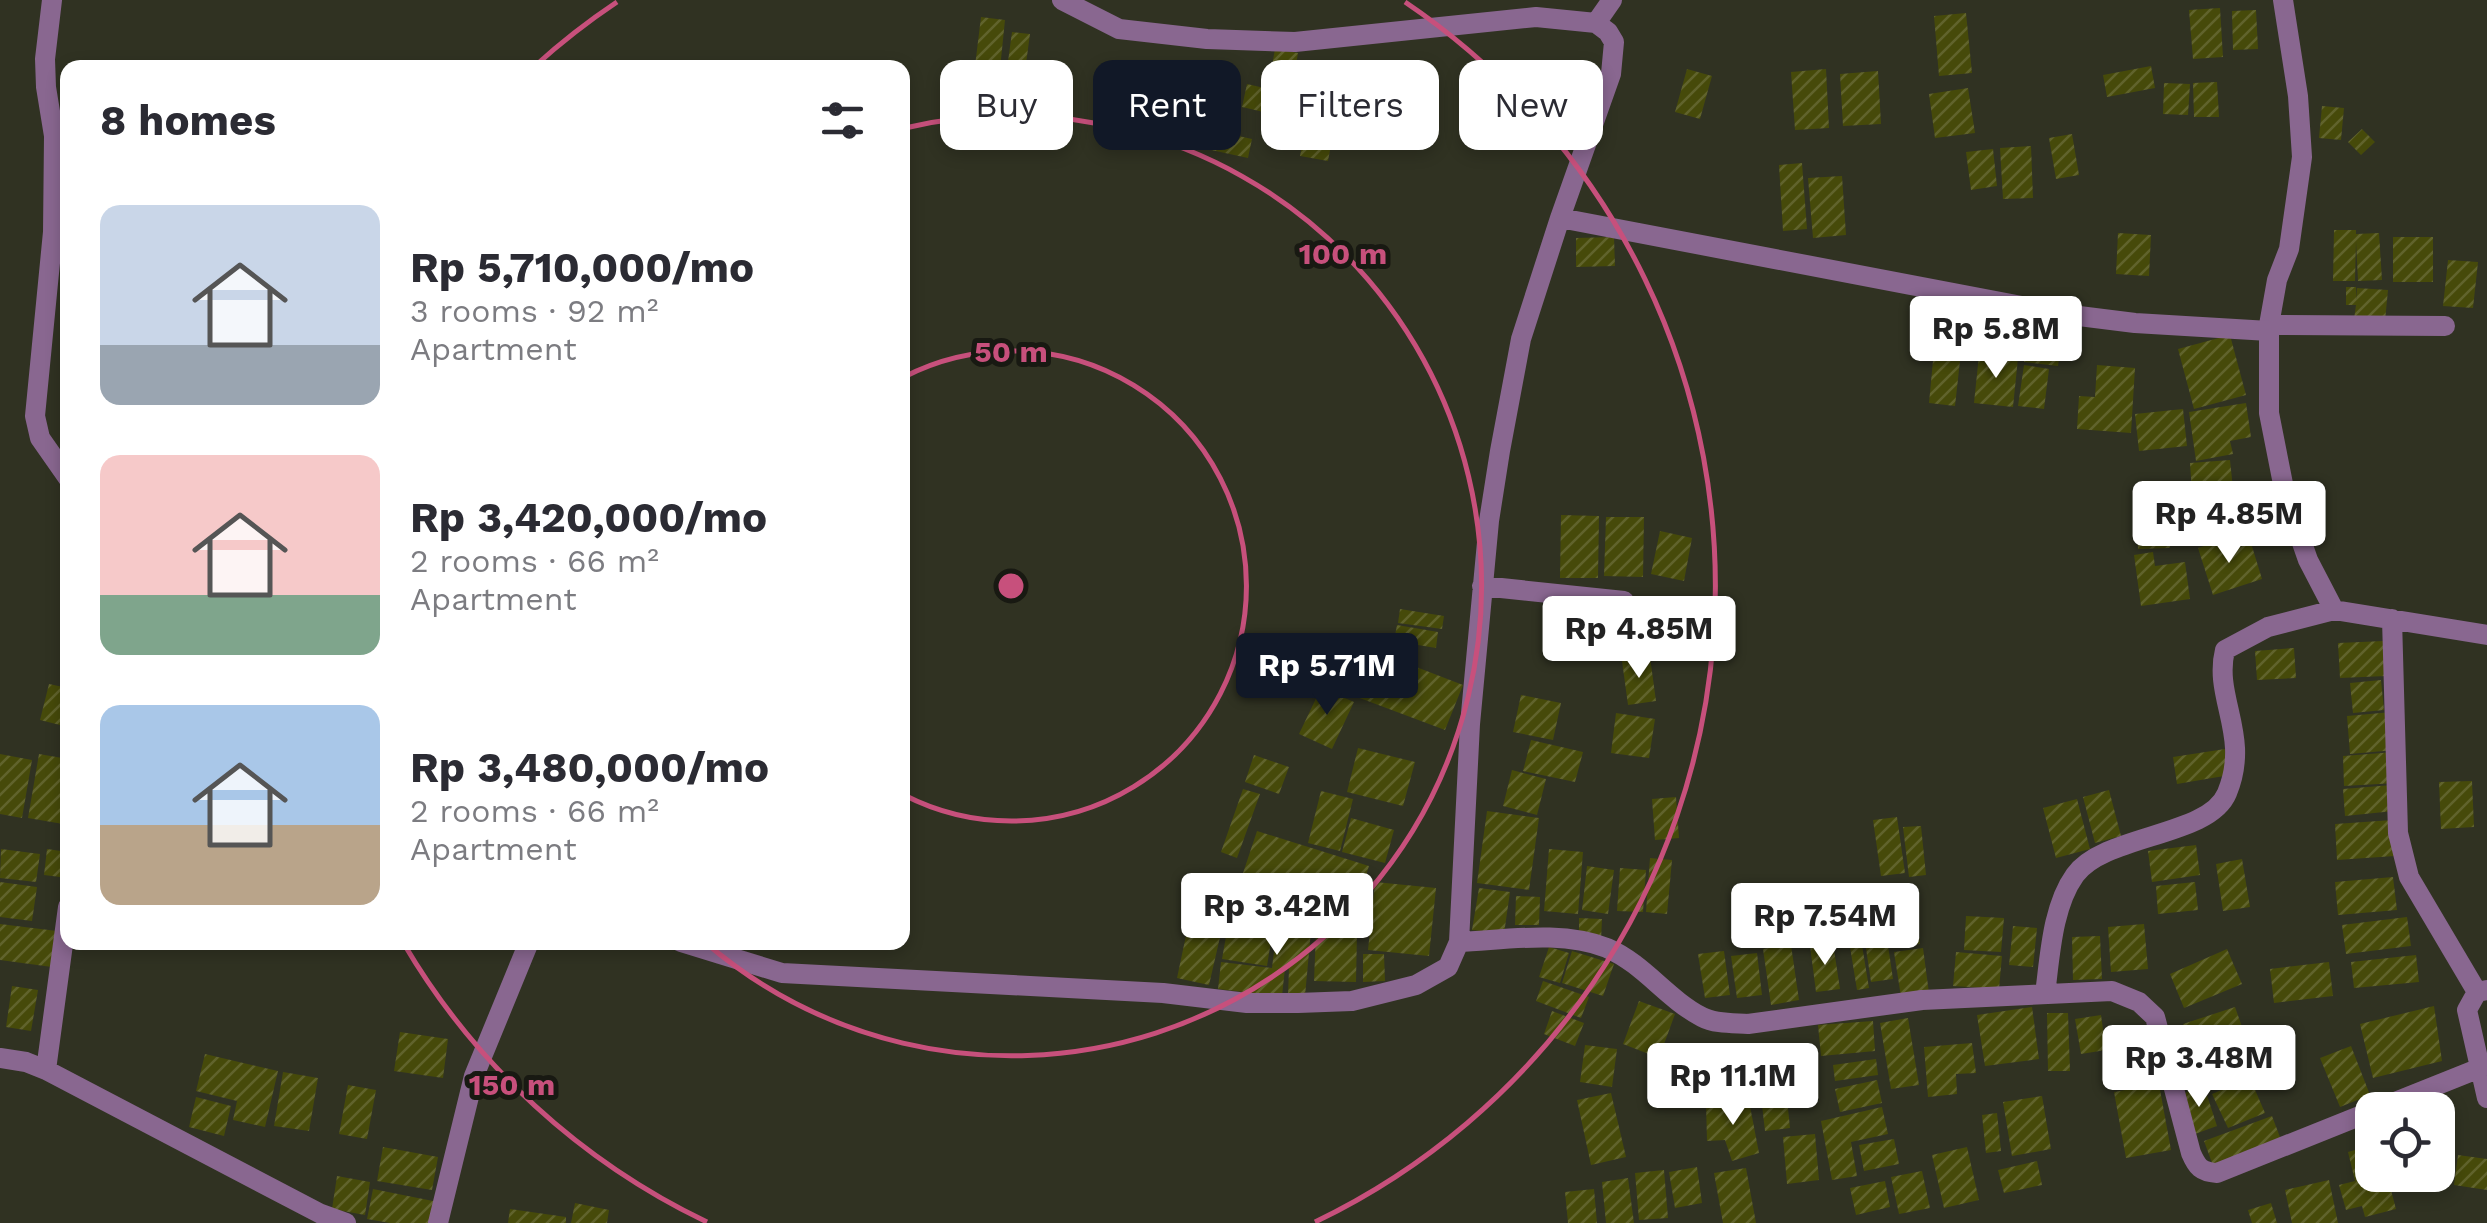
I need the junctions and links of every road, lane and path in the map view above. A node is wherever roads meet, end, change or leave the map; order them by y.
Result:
1 (52, 0) edge
2 (1062, 0) edge
3 (1612, 0) edge
4 (2283, 0) edge
5 (1596, 23) junction
6 (1560, 218) junction
7 (2445, 326) dead end
8 (2269, 328) junction
9 (60, 467) edge
10 (1482, 586) junction
11 (1624, 601) dead end
12 (2334, 610) junction
13 (2392, 620) junction
14 (2487, 635) edge
15 (1459, 942) junction
16 (62, 950) edge
17 (526, 950) edge
18 (707, 950) edge
19 (2482, 991) edge
20 (2045, 994) junction
21 (0, 1058) edge
22 (2480, 1068) junction
23 (46, 1070) junction
24 (2421, 1092) edge
25 (2487, 1098) edge
26 (2355, 1119) edge
27 (319, 1219) edge
28 (346, 1223) edge
29 (438, 1223) edge

1 - 9 street
2 - 5 street
3 - 5 street
4 - 8 street
5 - 6 street
6 - 8 street
6 - 10 street
7 - 8 street
8 - 12 street
10 - 11 street
10 - 15 street
12 - 13 street
12 - 20 street
13 - 14 street
13 - 19 street
15 - 18 street
15 - 20 street
16 - 23 street
17 - 29 street
19 - 22 street
20 - 26 street
21 - 23 street
22 - 24 street
22 - 25 street
23 - 27 street
27 - 28 street

